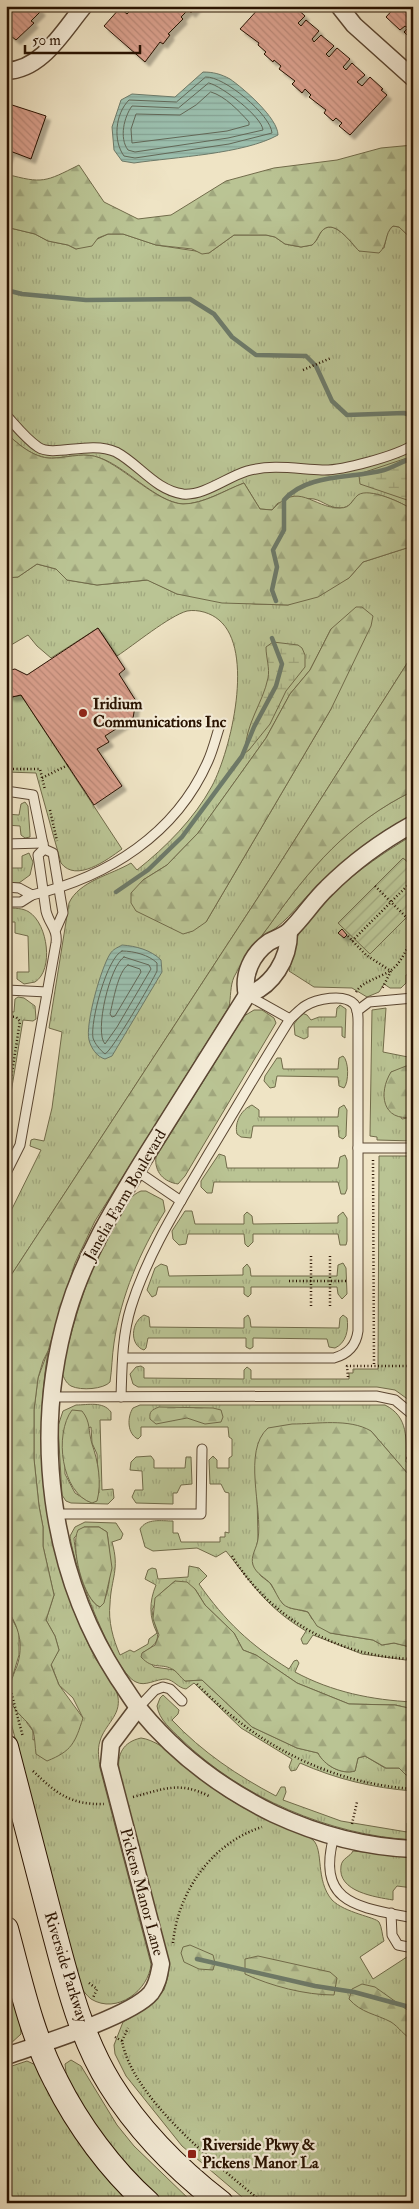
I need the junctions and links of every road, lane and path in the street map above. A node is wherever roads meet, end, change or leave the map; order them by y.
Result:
1 (84, 6) edge
2 (339, 6) edge
3 (6, 71) edge
4 (413, 78) edge
5 (331, 358) dead end
6 (302, 370) dead end
7 (6, 415) edge
8 (413, 445) edge
9 (220, 725) dead end
10 (68, 765) dead end
11 (42, 778) dead end
12 (6, 791) edge
13 (413, 824) edge
14 (6, 844) edge
15 (44, 846) junction
16 (413, 880) edge
17 (375, 886) dead end
18 (6, 887) edge
19 (59, 887) junction
20 (44, 892) junction
21 (32, 895) junction
22 (391, 901) junction
23 (6, 902) edge
24 (413, 924) edge
25 (56, 929) junction
26 (288, 932) junction
27 (348, 936) dead end
28 (413, 938) edge
29 (352, 941) junction
30 (391, 970) junction
31 (8, 990) edge
32 (47, 992) junction
33 (247, 995) junction
34 (413, 998) edge
35 (356, 1007) junction
36 (6, 1016) edge
37 (290, 1019) junction
38 (6, 1111) edge
39 (358, 1148) junction
40 (373, 1148) junction
41 (413, 1148) edge
42 (137, 1171) junction
43 (6, 1173) edge
44 (181, 1201) junction
45 (311, 1256) dead end
46 (330, 1256) dead end
47 (289, 1281) dead end
48 (311, 1281) junction
49 (330, 1281) junction
50 (358, 1281) junction
51 (374, 1281) junction
52 (311, 1308) dead end
53 (330, 1308) dead end
54 (123, 1358) junction
55 (374, 1366) junction
56 (413, 1366) edge
57 (348, 1377) dead end
58 (51, 1397) junction
59 (121, 1397) junction
60 (413, 1415) edge
61 (202, 1449) dead end
62 (406, 1458) dead end
63 (413, 1458) edge
64 (55, 1514) junction
65 (232, 1556) dead end
66 (413, 1658) edge
67 (197, 1684) dead end
68 (182, 1701) dead end
69 (138, 1708) junction
70 (6, 1747) edge
71 (31, 1770) dead end
72 (413, 1789) edge
73 (212, 1797) dead end
74 (118, 1801) junction
75 (256, 1823) dead end
76 (262, 1827) junction
77 (268, 1829) dead end
78 (334, 1836) junction
79 (413, 1849) edge
80 (391, 1913) junction
81 (413, 1918) edge
82 (6, 1929) edge
83 (413, 1948) edge
84 (172, 1950) dead end
85 (132, 2022) dead end
86 (84, 2028) junction
87 (115, 2037) dead end
88 (122, 2041) junction
89 (40, 2044) junction
90 (6, 2056) edge
91 (148, 2203) edge
92 (221, 2203) edge
93 (263, 2203) edge

1 - 3 street
2 - 4 street
5 - 6 path
7 - 8 lane
9 - 19 lane
10 - 11 path
12 - 15 lane
13 - 26 street
14 - 15 lane
15 - 19 lane
15 - 20 lane
16 - 22 path
17 - 22 path
18 - 21 lane
19 - 20 lane
19 - 25 lane
20 - 21 lane
20 - 25 lane
21 - 23 lane
22 - 24 path
22 - 29 path
25 - 32 lane
26 - 33 street, Janelia Farm Boulevard
26 - 33 street
27 - 29 path
28 - 30 path
29 - 30 path
30 - 35 path
31 - 32 lane
32 - 43 lane
33 - 37 lane
33 - 42 street, Janelia Farm Boulevard
34 - 35 lane
35 - 37 lane
35 - 39 lane
36 - 38 path
37 - 44 lane
39 - 40 lane
39 - 50 lane
40 - 41 lane
40 - 51 path
42 - 44 lane
42 - 58 street, Janelia Farm Boulevard
44 - 54 lane
45 - 48 path
46 - 49 path
47 - 48 path
48 - 49 path
48 - 52 path
49 - 50 path
49 - 53 path
50 - 51 path
50 - 54 lane
51 - 55 path
54 - 59 lane
55 - 56 path
55 - 57 path
58 - 59 lane
58 - 64 street, Janelia Farm Boulevard
59 - 60 lane
61 - 64 lane
62 - 63 path
64 - 69 street, Janelia Farm Boulevard
65 - 66 path
67 - 72 path
68 - 69 lane
69 - 74 street, Pickens Manor Lane
69 - 78 street, Janelia Farm Boulevard
70 - 86 main road, Riverside Parkway
71 - 74 path
73 - 74 path
74 - 86 street, Pickens Manor Lane
75 - 76 path
76 - 77 path
76 - 84 path
78 - 79 street, Janelia Farm Boulevard
78 - 80 lane
80 - 81 lane
80 - 83 lane
82 - 89 main road
85 - 88 path
86 - 89 street, Pickens Manor Lane
86 - 92 main road, Riverside Parkway
87 - 88 path
88 - 93 path
89 - 90 street, Pickens Manor Lane
89 - 91 main road

